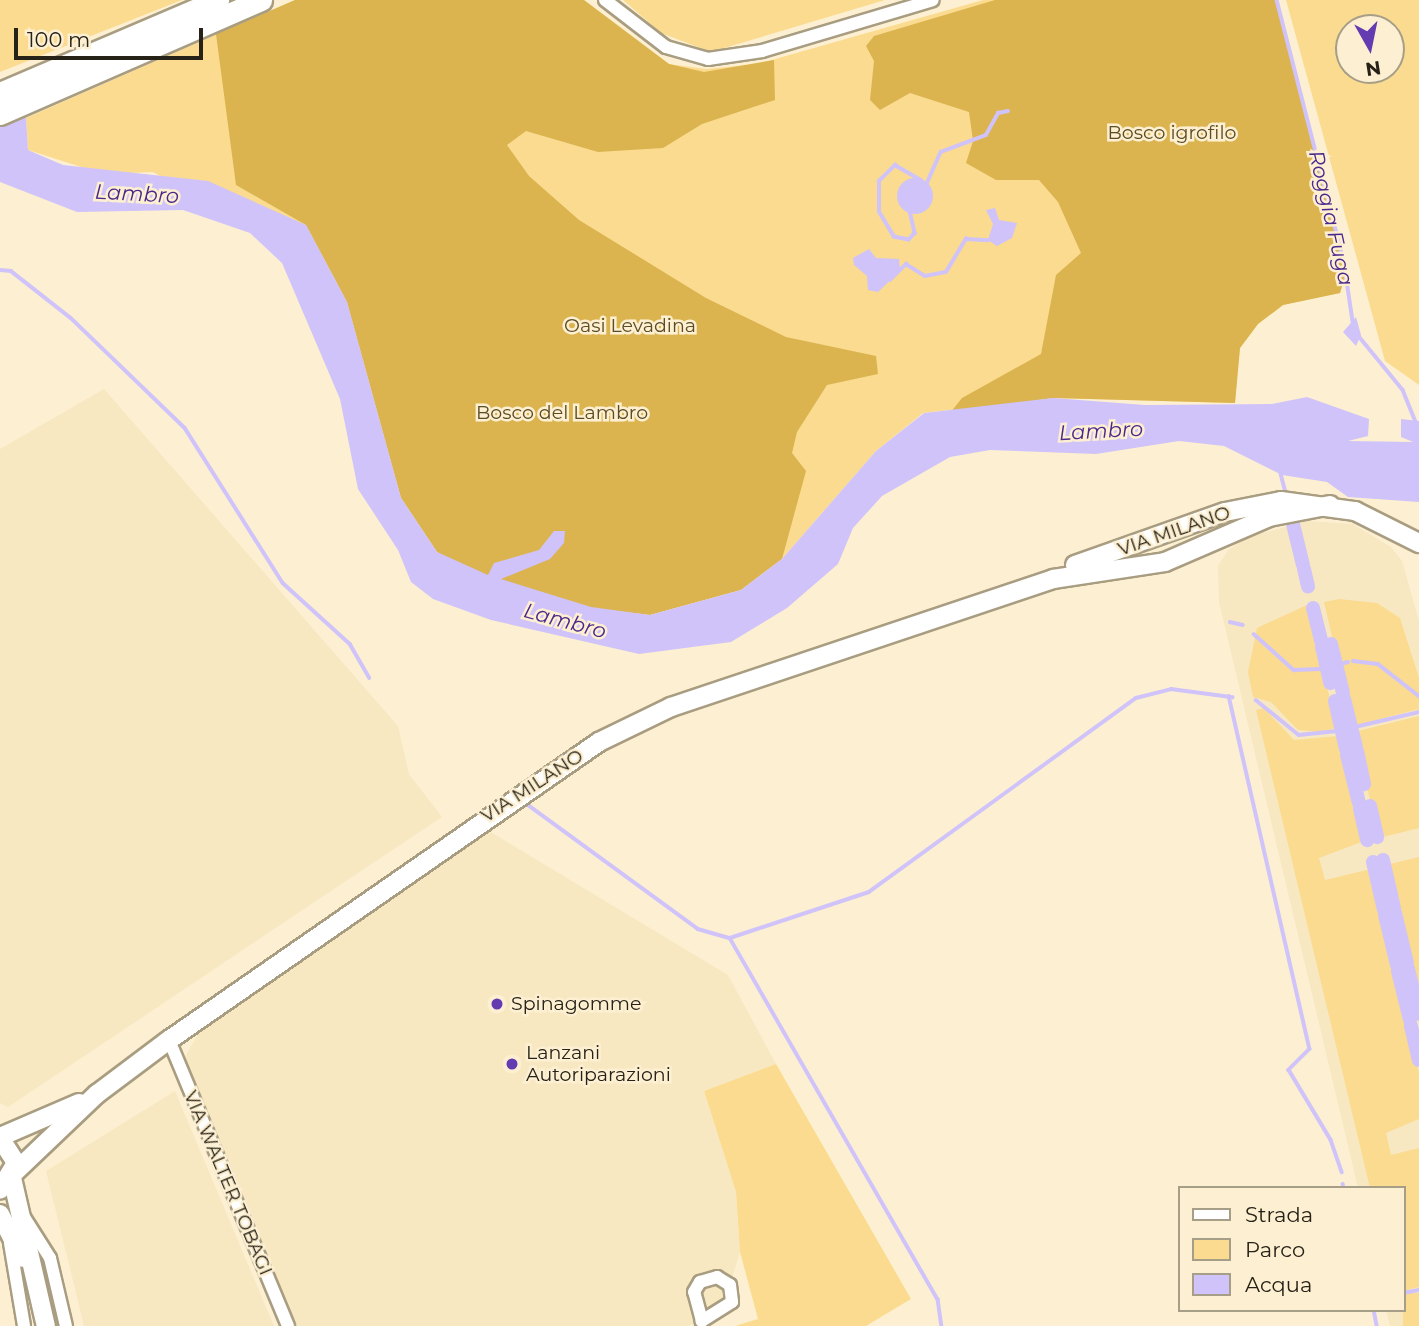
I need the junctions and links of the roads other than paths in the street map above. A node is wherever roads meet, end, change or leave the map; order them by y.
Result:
1 (218, 0) edge
2 (261, 0) edge
3 (605, 0) edge
4 (933, 0) edge
5 (6, 101) edge
6 (1330, 505) junction
7 (1419, 543) edge
8 (1024, 590) junction
9 (169, 1040) junction
10 (97, 1094) junction
11 (0, 1138) edge
12 (9, 1180) edge
13 (9, 1218) edge
14 (702, 1321) dead end
15 (24, 1326) edge
16 (46, 1326) edge
17 (66, 1326) edge
18 (288, 1326) edge
19 (687, 1326) edge

1 - 5 main road
2 - 5 main road
3 - 4 street
6 - 7 street, VIA MILANO
6 - 8 street, VIA MILANO
6 - 8 street, VIA MILANO
8 - 9 street, VIA MILANO
9 - 10 street, VIA MILANO
9 - 18 street, VIA WALTER TOBAGI
10 - 11 street, VIA MILANO
10 - 12 street, VIA MILANO
11 - 12 street
12 - 13 street
13 - 15 street
13 - 16 street
13 - 17 street
14 - 19 street

